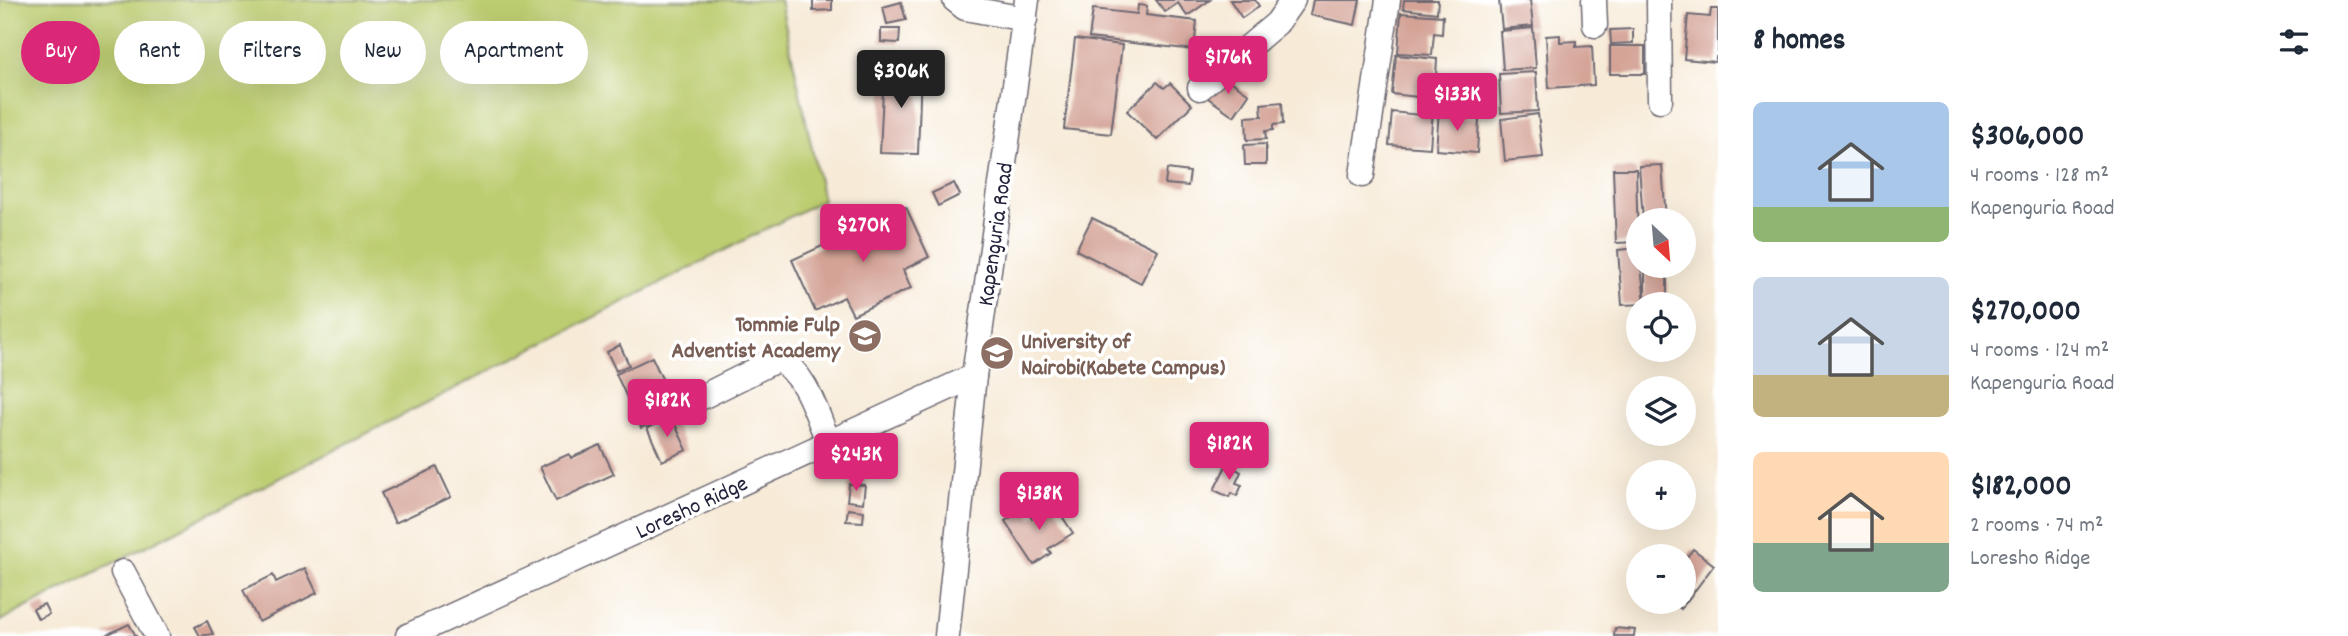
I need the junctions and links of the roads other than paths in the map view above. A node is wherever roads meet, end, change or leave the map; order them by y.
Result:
1 (954, 0) edge
2 (1293, 0) edge
3 (1388, 0) edge
4 (1594, 0) edge
5 (1659, 0) edge
6 (1026, 10) edge
7 (1595, 25) dead end
8 (1200, 88) dead end
9 (1660, 100) dead end
10 (1362, 175) dead end
11 (974, 376) junction
12 (690, 403) dead end
13 (829, 443) junction
14 (123, 572) dead end
15 (157, 636) edge
16 (408, 636) edge
17 (947, 636) edge

1 - 6 street
2 - 8 street
3 - 10 street
4 - 7 street
5 - 9 street
6 - 11 street, Kapenguria Road
11 - 13 street, Loresho Ridge
11 - 17 street, Kapenguria Road
12 - 13 street
13 - 16 street, Loresho Ridge
14 - 15 street

